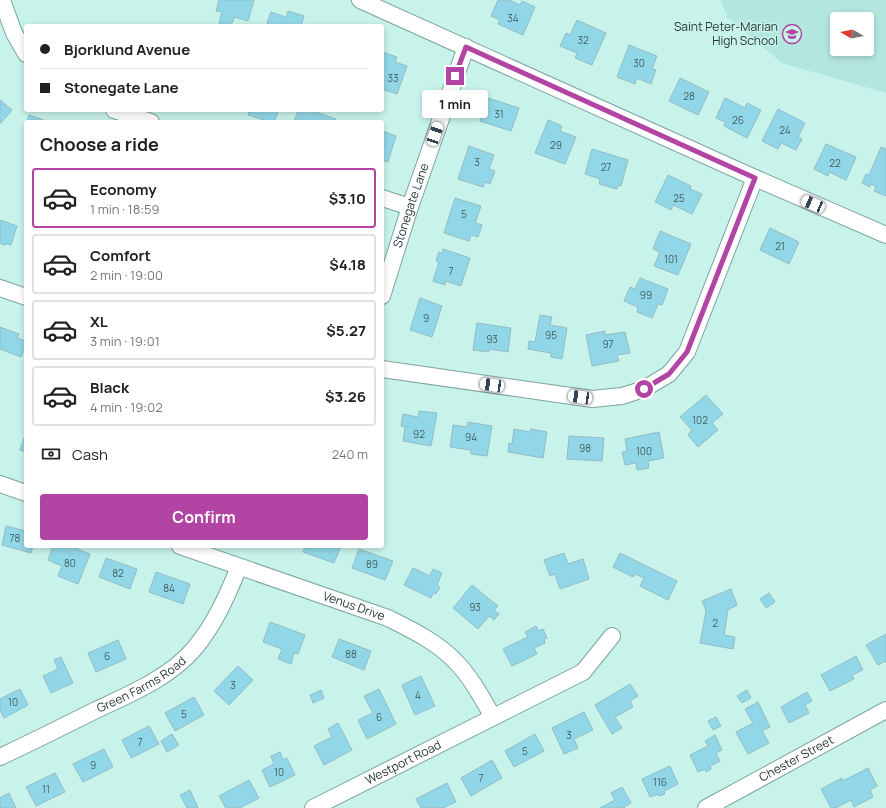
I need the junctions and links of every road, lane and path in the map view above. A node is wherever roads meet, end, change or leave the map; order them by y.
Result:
1 (2, 0) edge
2 (360, 0) edge
3 (466, 47) junction
4 (24, 50) edge
5 (120, 112) edge
6 (145, 120) edge
7 (755, 178) junction
8 (384, 199) edge
9 (410, 207) junction
10 (886, 235) edge
11 (0, 288) edge
12 (384, 290) edge
13 (24, 296) edge
14 (384, 369) edge
15 (0, 484) edge
16 (24, 492) edge
17 (186, 548) edge
18 (240, 566) junction
19 (612, 636) dead end
20 (884, 714) edge
21 (493, 717) junction
22 (0, 758) edge
23 (313, 808) edge
24 (706, 808) edge

1 - 4 street
2 - 3 street
3 - 7 street
3 - 9 street, Stonegate Lane
5 - 6 street
7 - 10 street
7 - 14 street
8 - 9 street
9 - 12 street, Stonegate Lane
11 - 13 street
15 - 16 street
17 - 18 street, Venus Drive
18 - 21 street, Venus Drive
18 - 22 street, Green Farms Road
19 - 21 street, Westport Road
20 - 24 street, Chester Street
21 - 23 street, Westport Road

